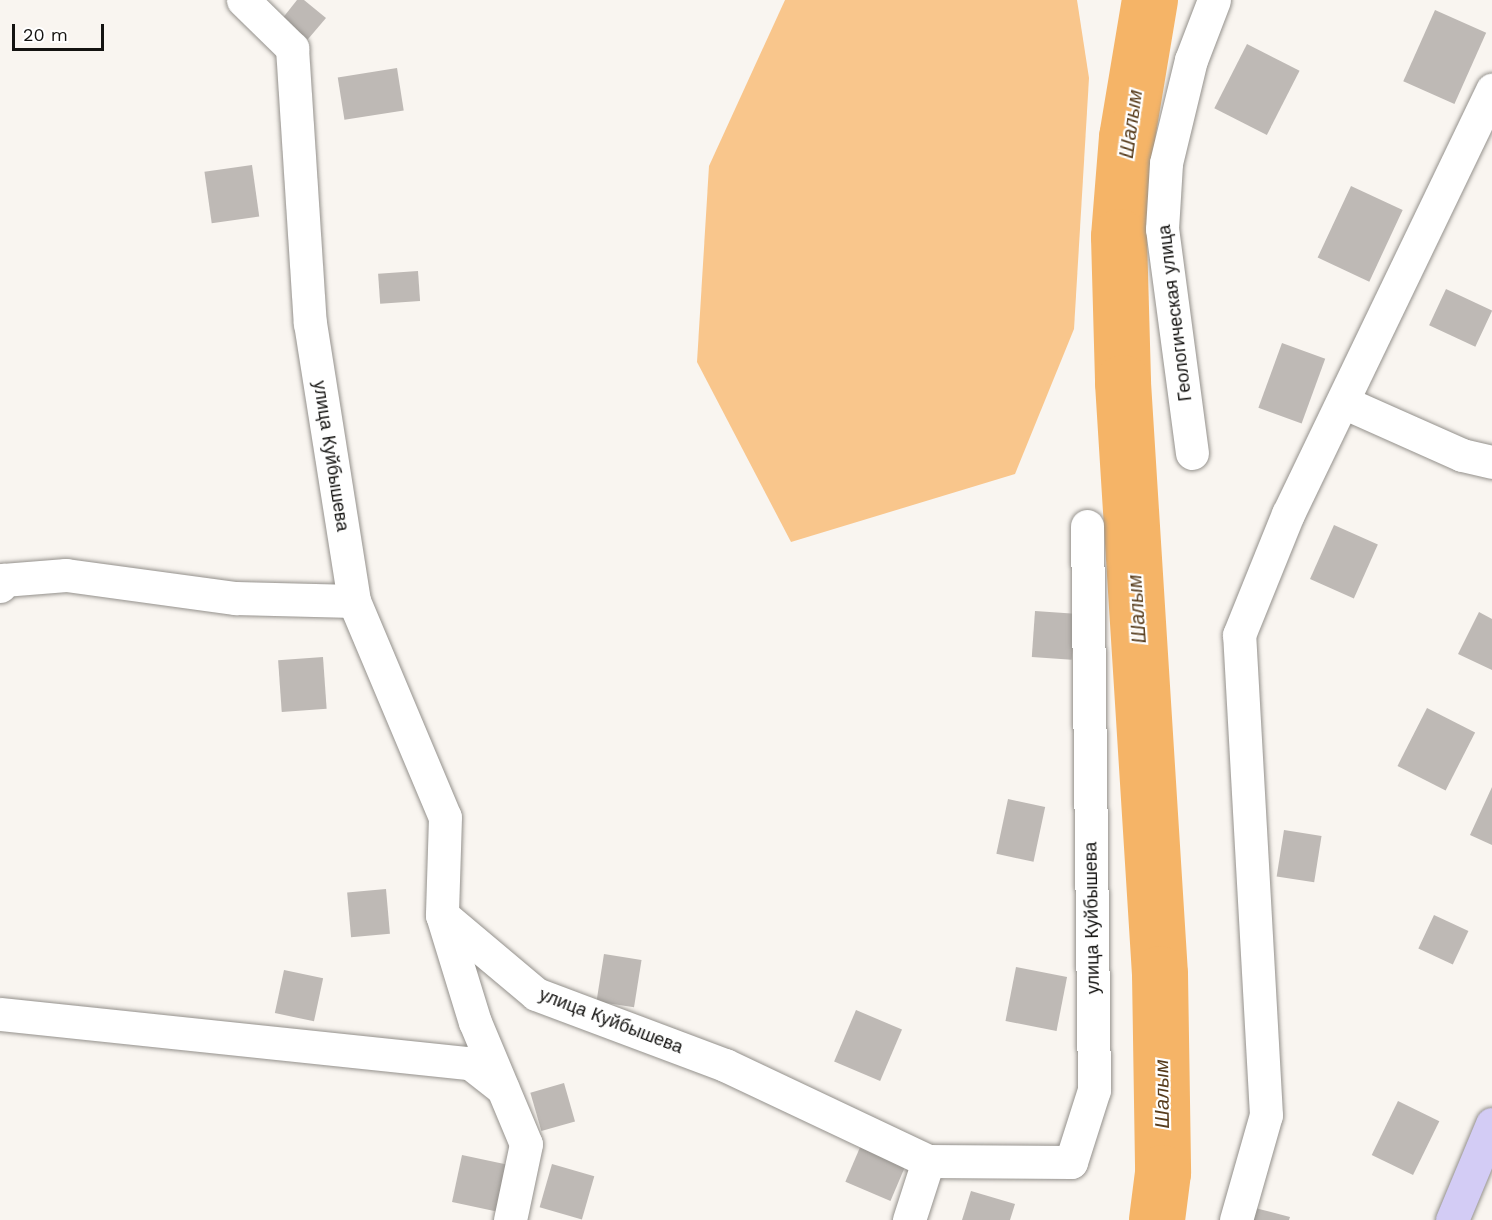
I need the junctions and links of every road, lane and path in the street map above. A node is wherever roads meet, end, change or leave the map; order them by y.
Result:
1 (243, 0) edge
2 (1214, 0) edge
3 (1492, 90) edge
4 (1343, 402) junction
5 (1192, 453) dead end
6 (1492, 462) edge
7 (1087, 526) dead end
8 (0, 586) edge
9 (354, 601) junction
10 (442, 915) junction
11 (0, 1014) edge
12 (503, 1089) junction
13 (1492, 1124) edge
14 (928, 1161) junction
15 (510, 1220) edge
16 (909, 1220) edge
17 (1236, 1220) edge
18 (1452, 1220) edge

1 - 9 street, улица Куйбышева
2 - 5 street, Геологическая улица
3 - 4 street
4 - 6 street
4 - 17 street
7 - 14 street, улица Куйбышева
8 - 9 street
9 - 10 street, улица Куйбышева
10 - 12 street, улица Куйбышева
10 - 14 street, улица Куйбышева
11 - 12 street
12 - 15 street, улица Куйбышева
13 - 18 main road
14 - 16 street

